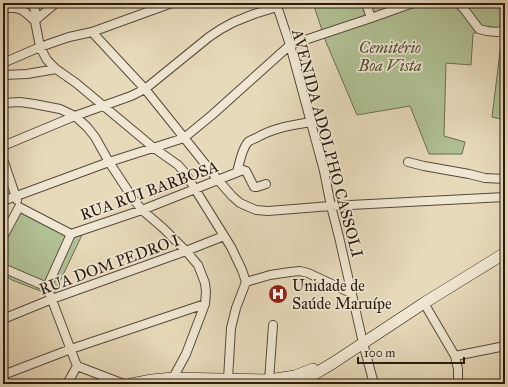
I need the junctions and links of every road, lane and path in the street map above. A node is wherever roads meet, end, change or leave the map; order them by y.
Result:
1 (32, 3) edge
2 (56, 3) edge
3 (172, 3) edge
4 (366, 3) edge
5 (413, 3) edge
6 (458, 3) edge
7 (276, 5) edge
8 (3, 8) edge
9 (371, 18) junction
10 (36, 20) junction
11 (505, 30) edge
12 (92, 32) junction
13 (290, 45) junction
14 (40, 46) junction
15 (3, 63) edge
16 (56, 69) junction
17 (3, 75) edge
18 (145, 89) junction
19 (3, 103) edge
20 (102, 106) junction
21 (75, 116) junction
22 (311, 122) junction
23 (184, 138) junction
24 (3, 146) edge
25 (154, 148) junction
26 (3, 159) edge
27 (109, 162) junction
28 (408, 162) dead end
29 (237, 172) junction
30 (218, 180) junction
31 (505, 180) edge
32 (266, 184) dead end
33 (195, 189) junction
34 (16, 196) junction
35 (505, 197) edge
36 (3, 201) edge
37 (331, 206) junction
38 (19, 207) junction
39 (142, 210) junction
40 (71, 234) junction
41 (224, 236) junction
42 (3, 237) edge
43 (186, 251) junction
44 (505, 253) edge
45 (3, 268) edge
46 (246, 282) junction
47 (47, 287) junction
48 (351, 293) junction
49 (52, 299) junction
50 (424, 303) junction
51 (205, 304) junction
52 (3, 319) edge
53 (273, 325) dead end
54 (363, 343) junction
55 (505, 346) edge
56 (71, 349) junction
57 (345, 355) junction
58 (455, 356) junction
59 (77, 366) junction
60 (3, 375) edge
61 (228, 379) junction
62 (177, 380) edge
63 (269, 380) junction
64 (255, 382) edge
65 (305, 382) edge
66 (67, 384) edge
67 (124, 384) edge
68 (131, 384) edge
69 (374, 384) edge
70 (458, 384) edge

1 - 10 street
2 - 10 street
3 - 12 street
4 - 9 street
5 - 9 street
6 - 11 street
7 - 13 street, AVENIDA ADOLPHO CASSOLI
7 - 18 street
8 - 10 street
9 - 13 street
10 - 14 street
12 - 14 street
12 - 18 street
13 - 22 street, AVENIDA ADOLPHO CASSOLI
13 - 23 street
14 - 15 street
14 - 16 street
16 - 17 street
16 - 20 street
18 - 20 street
18 - 23 street
19 - 21 street
20 - 21 street
20 - 25 street
21 - 24 street
21 - 27 street
22 - 29 street, RUA RUI BARBOSA
22 - 37 street, AVENIDA ADOLPHO CASSOLI
23 - 25 street
23 - 30 street
25 - 27 street
25 - 33 street
26 - 34 street
27 - 34 street
27 - 39 street
28 - 31 street
29 - 30 street, RUA RUI BARBOSA
29 - 32 street, RUA RUI BARBOSA
30 - 33 street, RUA RUI BARBOSA
30 - 37 street
33 - 39 street, RUA RUI BARBOSA
33 - 41 street
34 - 36 street
34 - 38 street
35 - 37 street
37 - 48 street, AVENIDA ADOLPHO CASSOLI
38 - 40 street
38 - 42 street
39 - 40 street, RUA RUI BARBOSA
39 - 43 street
40 - 47 street
41 - 43 street, RUA DOM PEDRO I
41 - 46 street
43 - 49 street, RUA DOM PEDRO I
43 - 51 street
44 - 50 main road
45 - 47 street
46 - 48 street
46 - 61 street
47 - 49 street
48 - 54 street, AVENIDA ADOLPHO CASSOLI
49 - 52 street, RUA DOM PEDRO I
49 - 56 street
50 - 54 main road
50 - 58 street
51 - 56 street
51 - 62 street
53 - 63 street
54 - 57 main road
54 - 69 street, AVENIDA ADOLPHO CASSOLI
55 - 58 street
56 - 59 street
56 - 60 street
57 - 63 main road
57 - 65 main road
58 - 70 street
59 - 66 street
59 - 67 street
61 - 62 main road
61 - 64 main road
62 - 68 main road
63 - 64 main road

